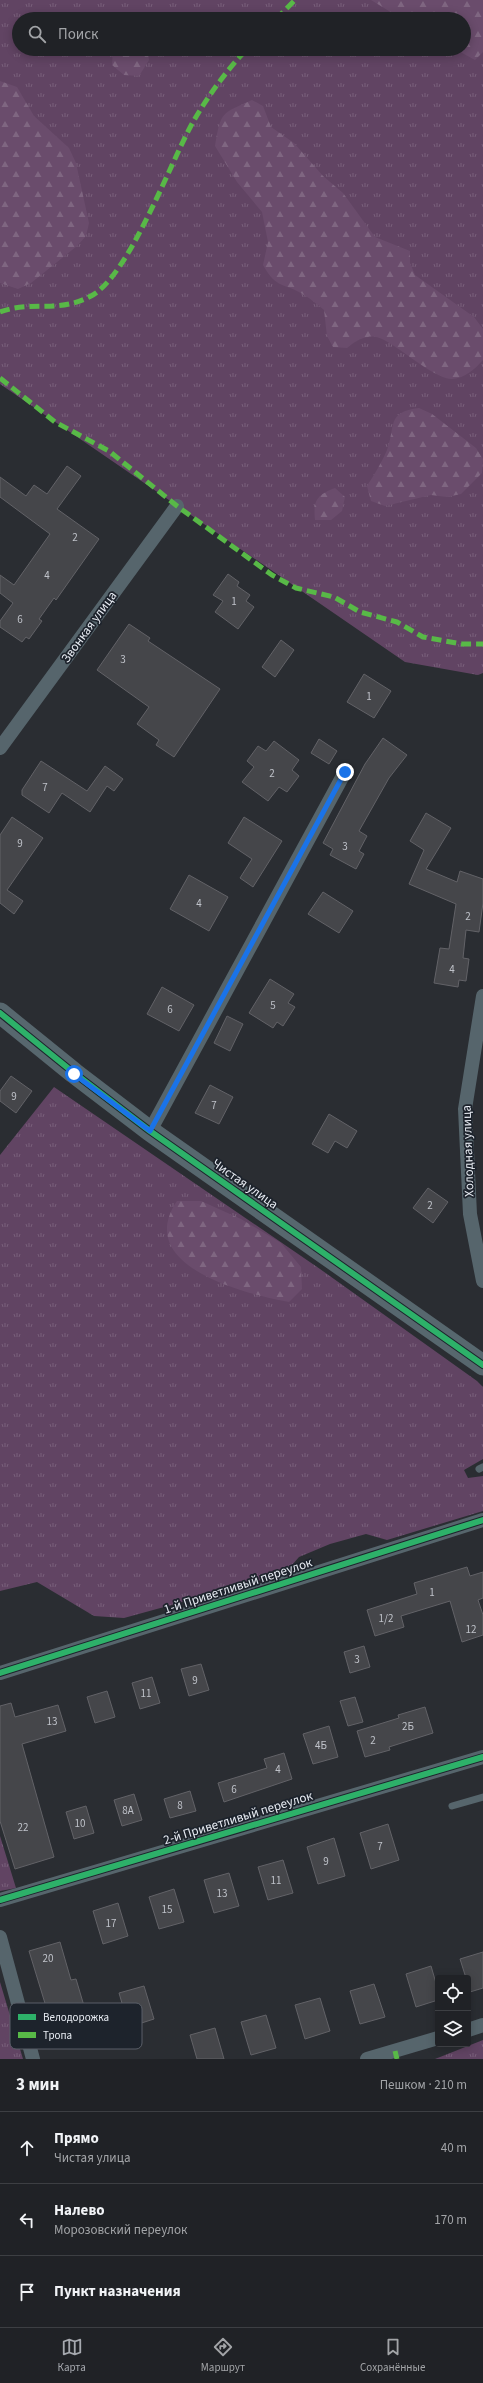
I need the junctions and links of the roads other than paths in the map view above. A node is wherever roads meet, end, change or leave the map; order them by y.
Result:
1 (177, 506) dead end
2 (0, 748) edge
3 (345, 772) dead end
4 (483, 996) edge
5 (0, 1013) edge
6 (150, 1131) junction
7 (483, 1281) edge
8 (483, 1365) edge
9 (483, 1520) edge
10 (0, 1673) edge
11 (483, 1756) edge
12 (483, 1797) edge
13 (452, 1806) dead end
14 (0, 1900) edge
15 (0, 1936) edge
16 (18, 2003) edge
17 (483, 2025) edge
18 (471, 2029) edge
19 (435, 2039) edge
20 (30, 2049) edge
21 (33, 2059) edge
22 (367, 2059) edge

1 - 2 street, Звонкая улица
3 - 6 street
4 - 7 street, Холодная улица
5 - 6 street, Чистая улица
6 - 8 street, Чистая улица
9 - 10 street, 1-й Приветливый переулок
11 - 14 street, 2-й Приветливый переулок
12 - 13 lane
15 - 16 street
17 - 18 street
19 - 22 street
20 - 21 street

